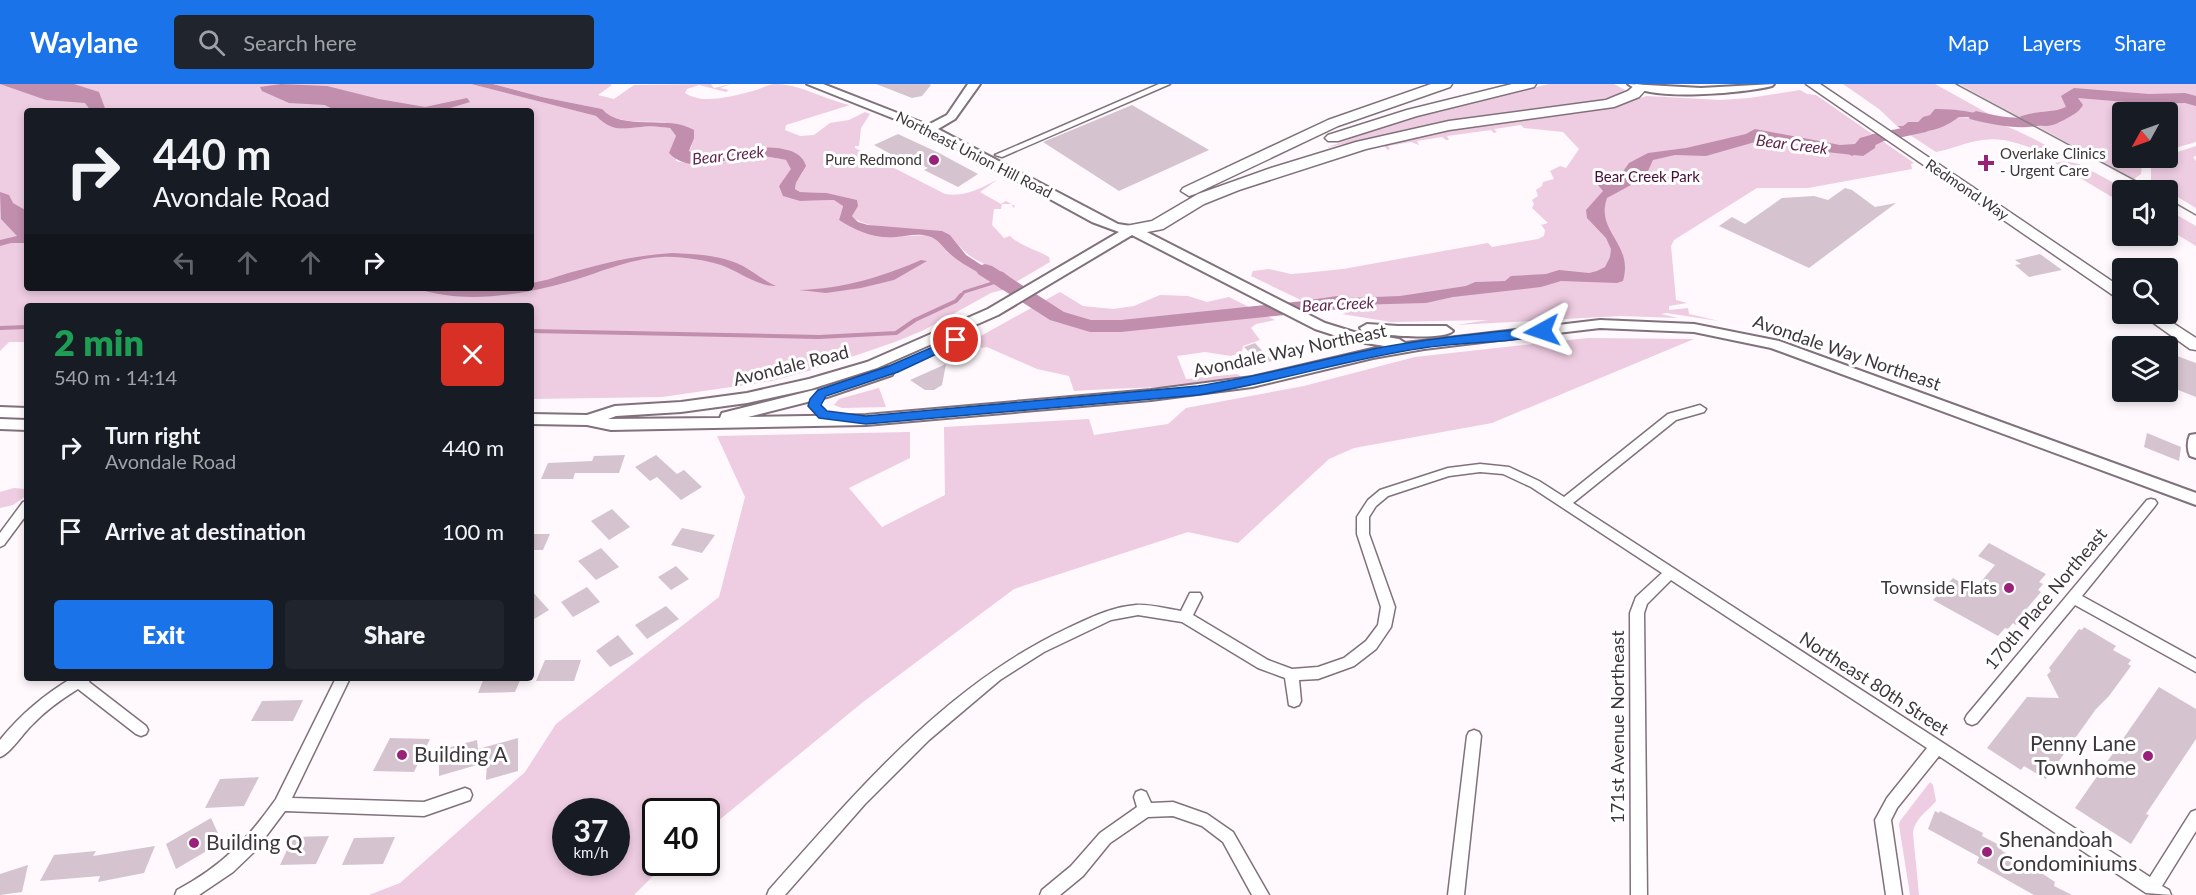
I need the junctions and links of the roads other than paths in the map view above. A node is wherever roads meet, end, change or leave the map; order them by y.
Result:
1 (813, 84) edge
2 (830, 84) edge
3 (975, 84) edge
4 (1166, 84) edge
5 (1445, 84) edge
6 (1489, 84) edge
7 (1529, 84) edge
8 (1768, 84) edge
9 (1812, 84) edge
10 (1829, 84) edge
11 (1638, 85) edge
12 (934, 127) junction
13 (1905, 141) junction
14 (1289, 144) junction
15 (999, 155) junction
16 (1192, 204) junction
17 (1132, 230) junction
18 (2112, 275) edge
19 (2112, 288) edge
20 (1271, 301) junction
21 (993, 312) junction
22 (2178, 318) edge
23 (1600, 324) junction
24 (2164, 324) edge
25 (1320, 326) junction
26 (2196, 330) edge
27 (1424, 344) junction
28 (2196, 345) edge
29 (1321, 366) junction
30 (822, 393) junction
31 (747, 398) junction
32 (783, 404) junction
33 (1700, 410) dead end
34 (0, 412) edge
35 (24, 413) edge
36 (824, 415) junction
37 (534, 419) edge
38 (587, 420) junction
39 (866, 420) junction
40 (702, 423) junction
41 (0, 424) edge
42 (24, 425) edge
43 (2196, 439) edge
44 (2196, 452) edge
45 (2196, 499) edge
46 (1565, 503) junction
47 (2151, 503) dead end
48 (24, 510) edge
49 (0, 542) edge
50 (1671, 572) junction
51 (1195, 597) dead end
52 (2074, 598) junction
53 (1185, 617) junction
54 (2196, 666) edge
55 (1292, 675) junction
56 (80, 681) edge
57 (82, 681) edge
58 (342, 681) edge
59 (1294, 701) dead end
60 (1972, 719) dead end
61 (141, 730) dead end
62 (1474, 736) dead end
63 (1937, 747) junction
64 (0, 751) edge
65 (465, 795) dead end
66 (281, 804) junction
67 (2196, 817) edge
68 (2158, 891) edge
69 (183, 895) edge
70 (775, 895) edge
71 (1048, 895) edge
72 (1261, 895) edge
73 (1456, 895) edge
74 (1639, 895) edge
75 (1894, 895) edge

1 - 12 street, Northeast Union Hill Road
2 - 12 street, Northeast Union Hill Road
3 - 12 street
4 - 15 street
5 - 14 highway
6 - 14 highway
7 - 16 highway
8 - 11 street
9 - 13 main road, Redmond Way
10 - 13 main road, Redmond Way
11 - 16 highway
12 - 15 street, Northeast Union Hill Road
12 - 17 street, Northeast Union Hill Road
13 - 18 main road, Redmond Way
13 - 19 main road, Redmond Way
14 - 17 highway
15 - 17 street, Northeast Union Hill Road
16 - 17 highway
17 - 20 street, Northeast Union Hill Road
17 - 21 street, Avondale Road
20 - 23 street
20 - 25 street, Northeast Union Hill Road
21 - 30 street, Avondale Road
21 - 31 street, Avondale Road
22 - 26 main road
23 - 27 street, Avondale Way Northeast
23 - 45 street, Avondale Way Northeast
24 - 28 main road
25 - 27 street, Northeast Union Hill Road
25 - 29 street
27 - 29 street, Avondale Way Northeast
29 - 39 street, Avondale Way Northeast
30 - 32 street, Avondale Road
30 - 36 street
31 - 32 street, Avondale Way Northeast
31 - 38 street, Avondale Road
32 - 36 street, Avondale Way Northeast
32 - 40 street, Avondale Road
33 - 46 street
34 - 35 street
36 - 39 street, Avondale Way Northeast
37 - 38 street
38 - 40 street
39 - 40 street, Avondale Way Northeast
41 - 42 street
43 - 44 street
46 - 50 street, Northeast 80th Street
46 - 55 street, Northeast 80th Street
47 - 52 street, 170th Place Northeast
48 - 49 street
50 - 63 street, Northeast 80th Street
50 - 74 street, 171st Avenue Northeast
51 - 53 street
52 - 54 street
52 - 60 street, 170th Place Northeast
53 - 55 street
53 - 70 street
55 - 59 street
56 - 64 street
57 - 61 street
58 - 66 street
62 - 73 street
63 - 68 street, Northeast 80th Street
63 - 75 street
65 - 66 street
66 - 69 street
67 - 68 street
71 - 72 street

